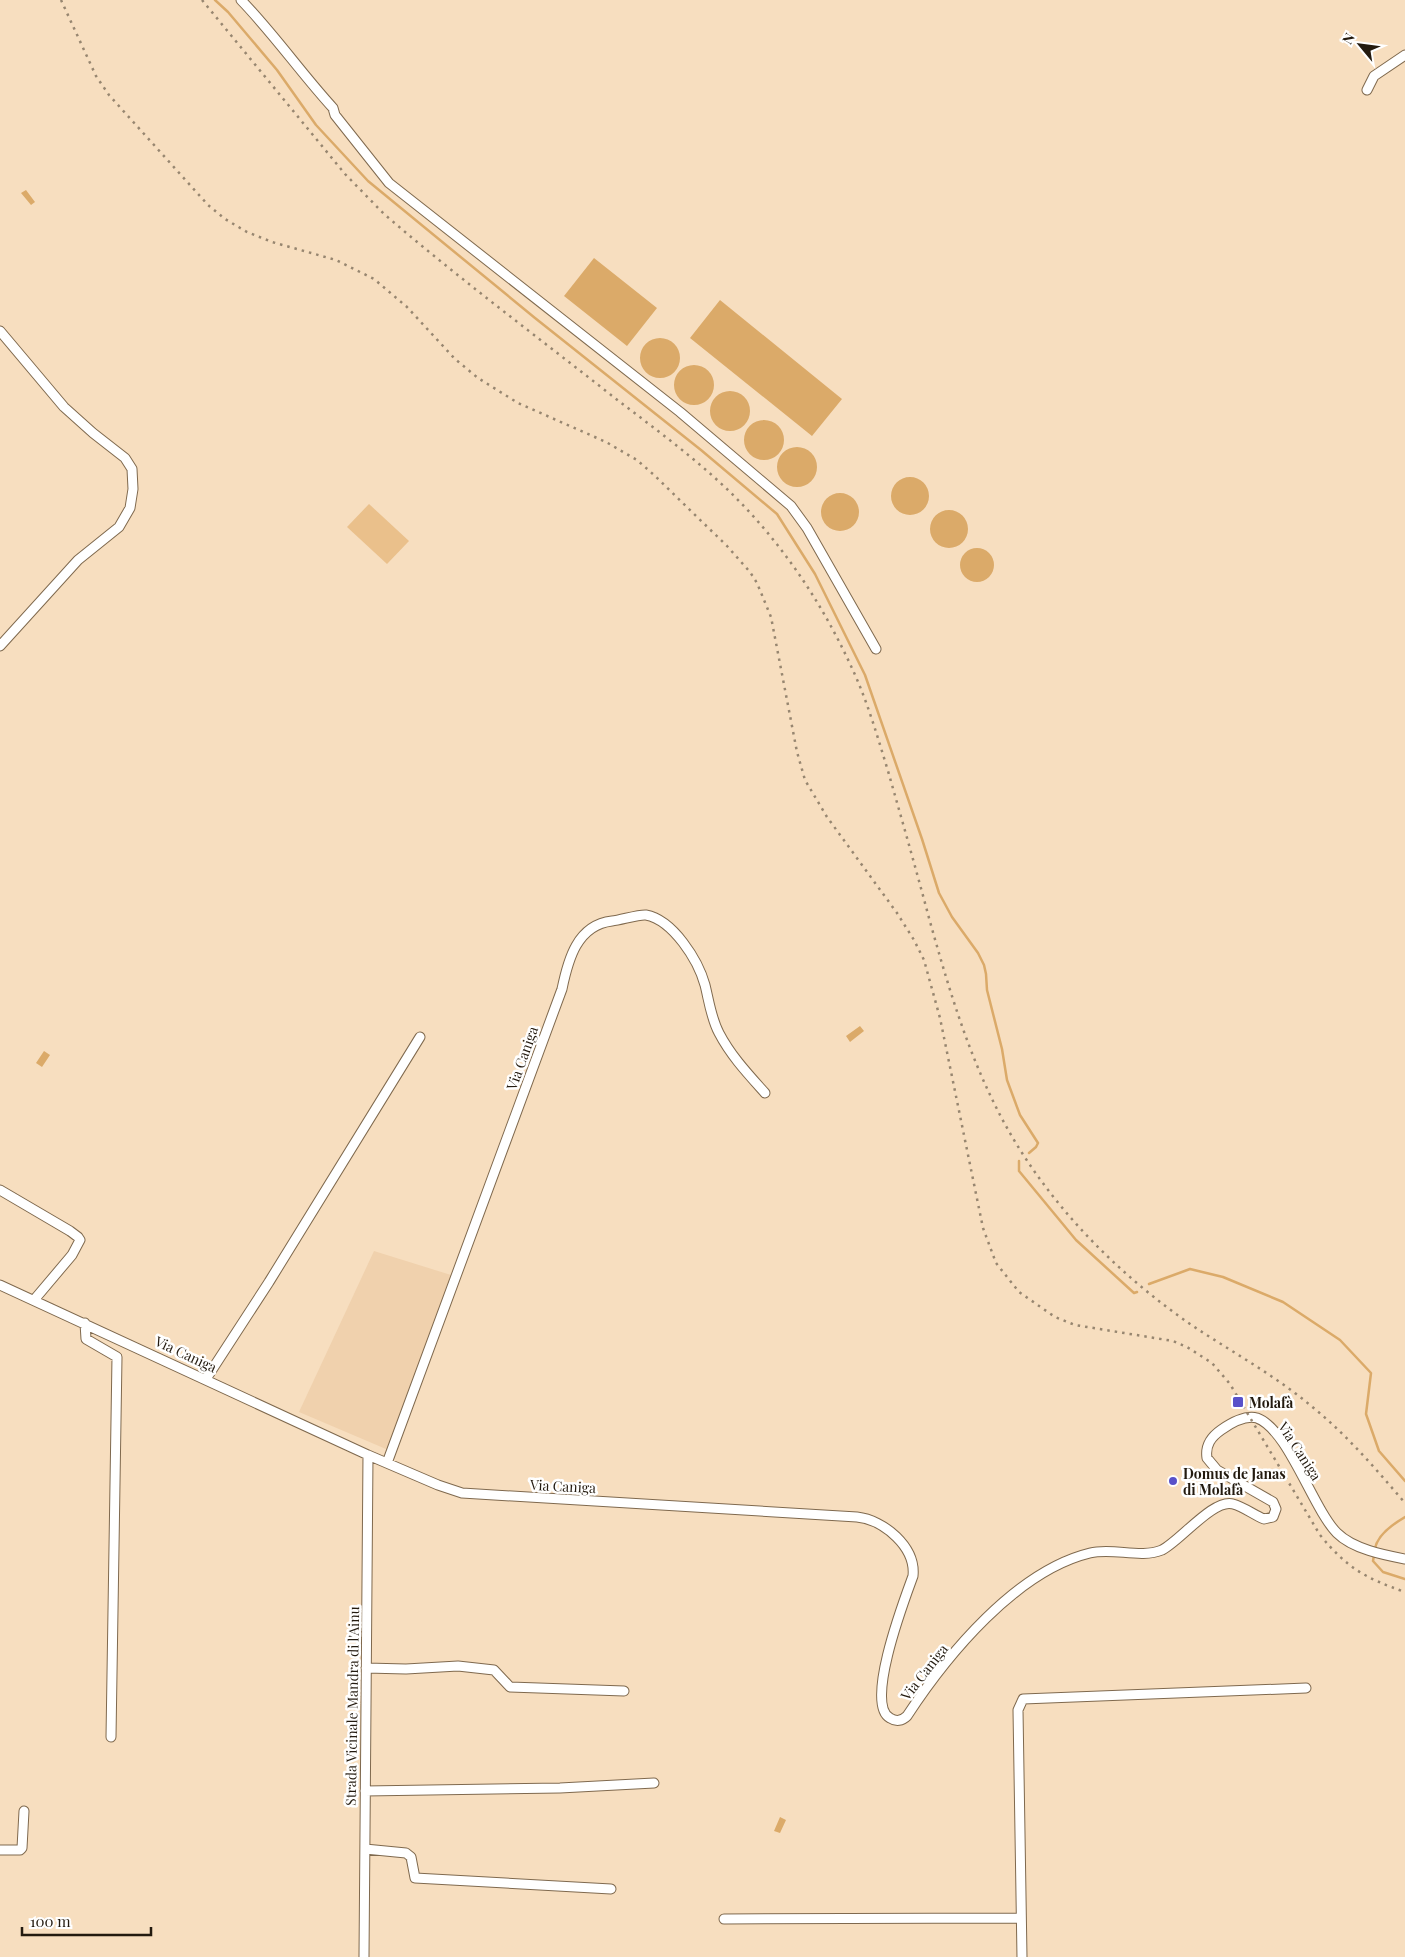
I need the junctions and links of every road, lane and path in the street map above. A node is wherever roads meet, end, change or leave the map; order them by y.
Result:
1 (241, 0) edge
2 (1405, 55) edge
3 (1367, 90) dead end
4 (0, 331) edge
5 (0, 646) edge
6 (876, 649) dead end
7 (420, 1037) dead end
8 (765, 1093) dead end
9 (0, 1190) edge
10 (0, 1284) edge
11 (34, 1300) junction
12 (84, 1323) junction
13 (206, 1379) junction
14 (368, 1455) junction
15 (387, 1463) junction
16 (1405, 1559) edge
17 (366, 1668) junction
18 (1306, 1688) dead end
19 (624, 1691) dead end
20 (110, 1737) dead end
21 (654, 1783) dead end
22 (365, 1791) junction
23 (24, 1811) dead end
24 (365, 1849) junction
25 (0, 1850) edge
26 (611, 1889) dead end
27 (1021, 1918) junction
28 (724, 1919) dead end
29 (364, 1957) edge
30 (1022, 1957) edge

1 - 6 street
2 - 3 street
4 - 5 street
7 - 13 street
8 - 15 street, Via Caniga
9 - 11 street
10 - 11 street, Via Caniga
11 - 12 street, Via Caniga
12 - 13 street, Via Caniga
12 - 20 street
13 - 14 street, Via Caniga
14 - 15 street, Via Caniga
14 - 17 street, Strada Vicinale Mandra di l'Ainu
15 - 16 street, Via Caniga
17 - 19 street
17 - 22 street, Strada Vicinale Mandra di l'Ainu
18 - 27 street
21 - 22 street
22 - 24 street, Strada Vicinale Mandra di l'Ainu
23 - 25 street
24 - 26 street
24 - 29 street, Strada Vicinale Mandra di l'Ainu
27 - 28 street
27 - 30 street

